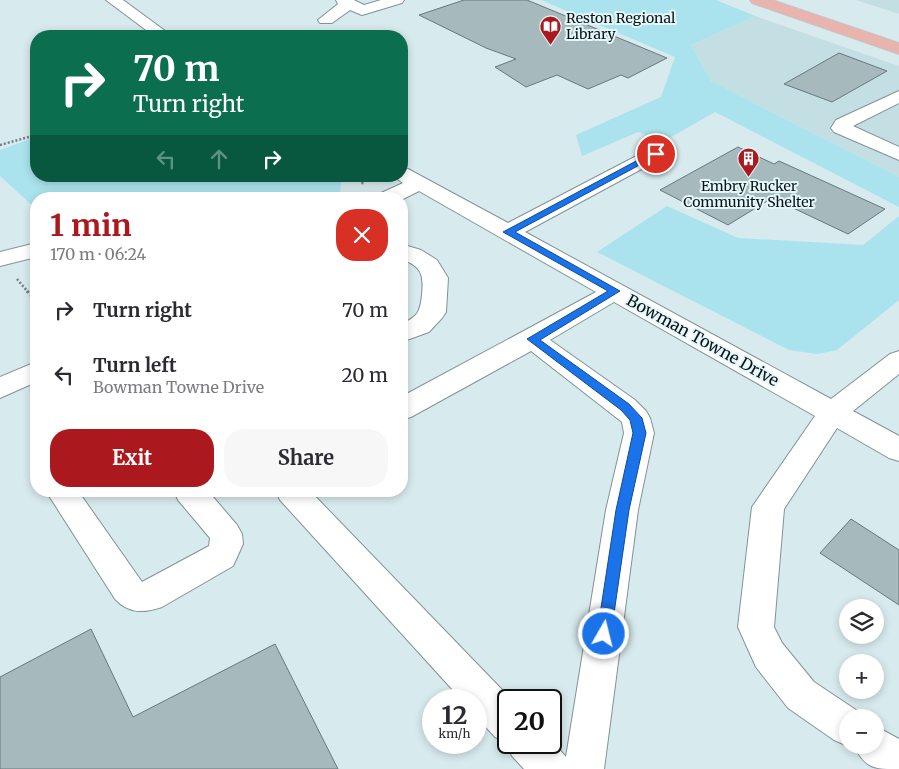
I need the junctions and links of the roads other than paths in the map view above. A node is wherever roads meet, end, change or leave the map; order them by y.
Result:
1 (113, 0) edge
2 (397, 0) edge
3 (757, 0) edge
4 (346, 1) edge
5 (326, 20) dead end
6 (156, 30) edge
7 (899, 49) edge
8 (899, 96) edge
9 (656, 154) dead end
10 (899, 154) edge
11 (410, 178) edge
12 (406, 182) edge
13 (395, 192) edge
14 (508, 232) junction
15 (30, 252) edge
16 (408, 253) edge
17 (0, 259) edge
18 (615, 291) junction
19 (408, 331) edge
20 (532, 339) junction
21 (899, 360) edge
22 (30, 374) edge
23 (0, 388) edge
24 (408, 406) edge
25 (832, 413) junction
26 (899, 450) edge
27 (65, 497) edge
28 (194, 497) edge
29 (297, 497) edge
30 (497, 711) edge
31 (839, 721) edge
32 (884, 752) edge
33 (537, 754) edge
34 (899, 762) edge
35 (551, 769) edge
36 (584, 769) edge

1 - 6 street
2 - 4 street
3 - 7 main road
4 - 5 street
8 - 10 street
9 - 14 street
11 - 14 street, Bowman Towne Drive
12 - 13 street
14 - 18 street, Bowman Towne Drive
15 - 17 street
16 - 19 street
18 - 20 street
18 - 25 street, Bowman Towne Drive
20 - 24 street
20 - 36 street
21 - 25 street
22 - 23 street
25 - 26 street, Bowman Towne Drive
25 - 31 street
27 - 28 street
29 - 30 street
32 - 34 street
33 - 35 street

